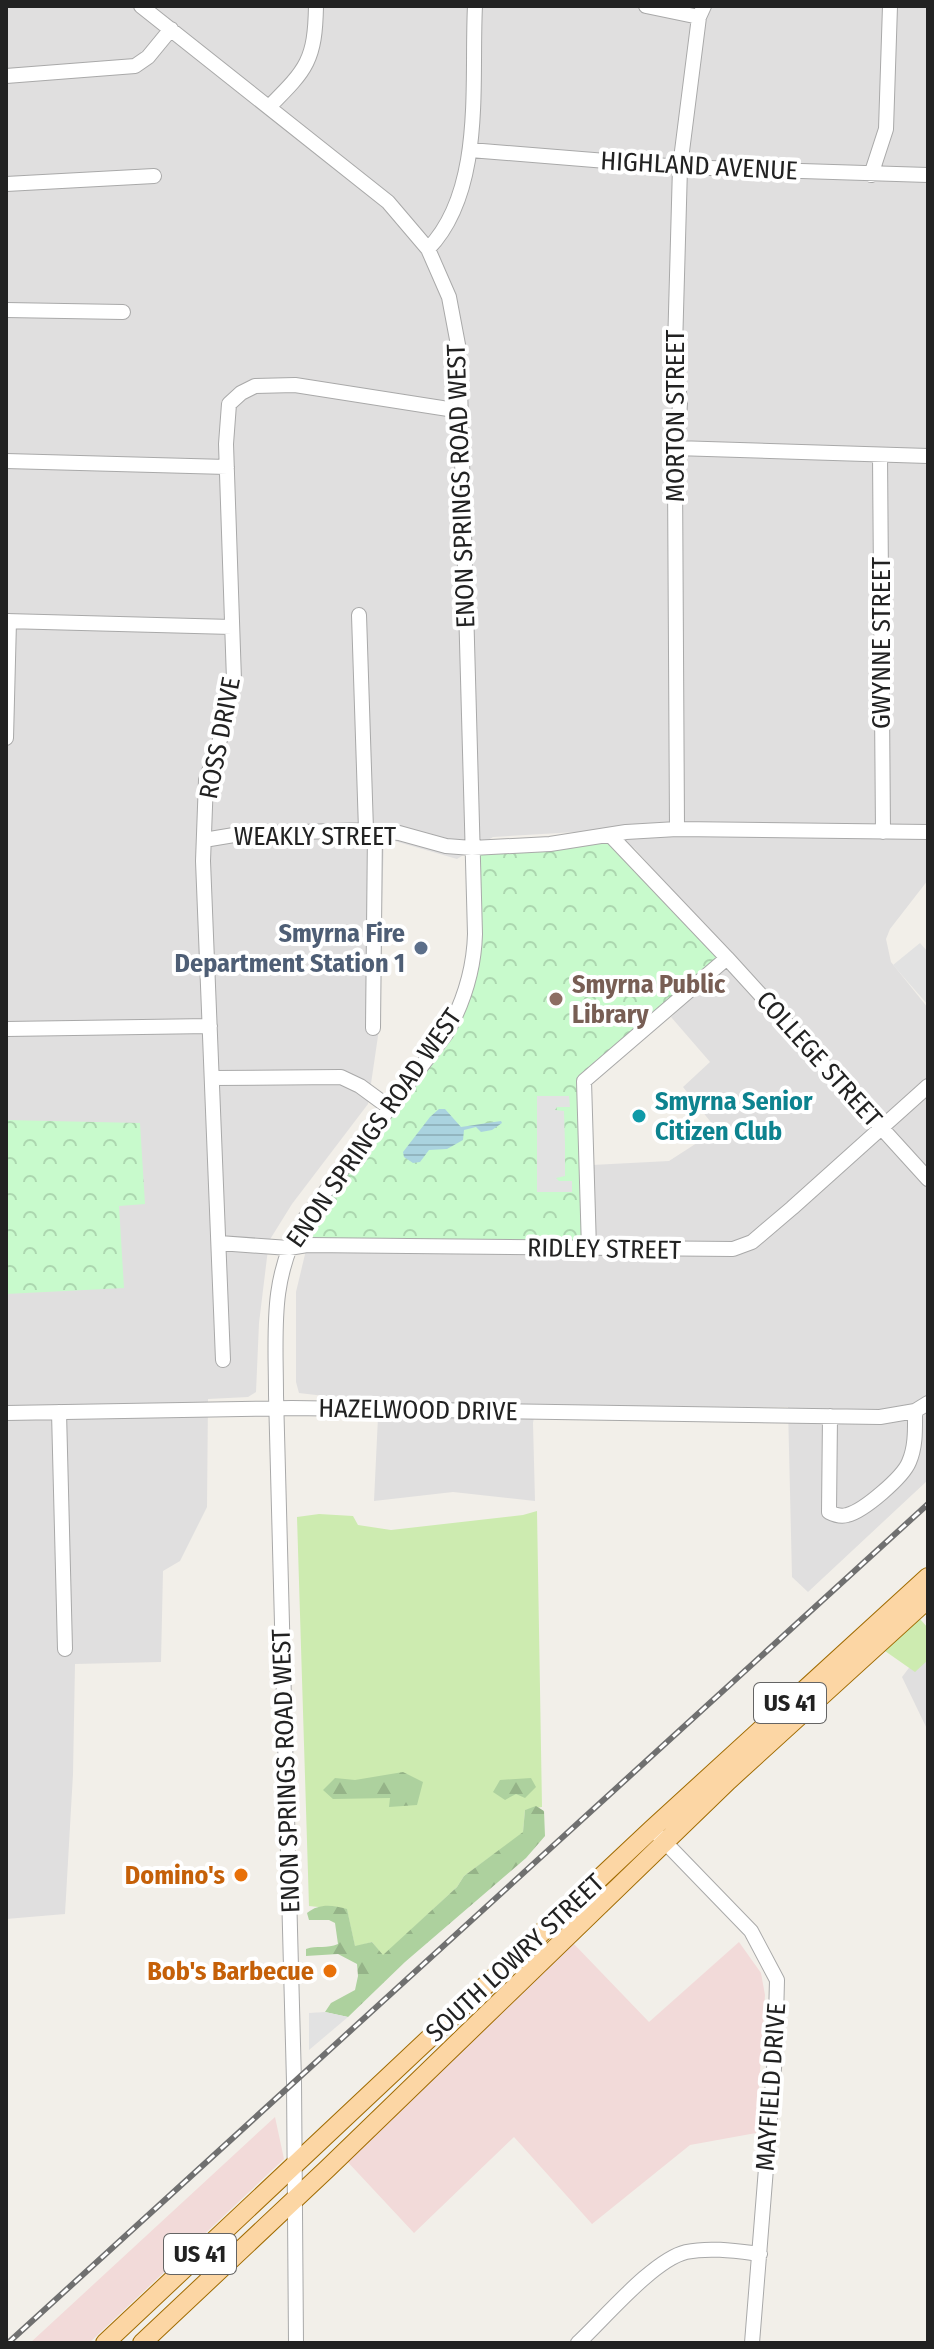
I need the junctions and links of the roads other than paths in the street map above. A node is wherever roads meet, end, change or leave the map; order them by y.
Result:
1 (141, 6) edge
2 (316, 6) edge
3 (475, 6) edge
4 (646, 6) edge
5 (890, 6) edge
6 (702, 12) edge
7 (171, 29) junction
8 (6, 76) edge
9 (270, 106) junction
10 (470, 150) junction
11 (680, 167) junction
12 (871, 175) junction
13 (928, 175) edge
14 (154, 176) dead end
15 (6, 184) edge
16 (428, 249) junction
17 (6, 310) edge
18 (123, 312) dead end
19 (461, 411) junction
20 (675, 448) junction
21 (880, 455) junction
22 (928, 456) edge
23 (6, 461) edge
24 (227, 467) junction
25 (359, 615) dead end
26 (8, 621) edge
27 (232, 627) junction
28 (6, 738) edge
29 (677, 829) junction
30 (371, 831) junction
31 (883, 832) junction
32 (928, 832) edge
33 (610, 835) junction
34 (204, 840) junction
35 (472, 848) junction
36 (727, 958) junction
37 (210, 1026) junction
38 (373, 1028) dead end
39 (6, 1029) edge
40 (212, 1078) junction
41 (928, 1086) edge
42 (390, 1108) junction
43 (882, 1128) junction
44 (928, 1179) edge
45 (219, 1243) junction
46 (289, 1248) junction
47 (589, 1249) junction
48 (223, 1360) dead end
49 (922, 1407) edge
50 (277, 1408) junction
51 (59, 1412) junction
52 (6, 1413) edge
53 (830, 1416) junction
54 (928, 1577) edge
55 (928, 1599) edge
56 (65, 1649) dead end
57 (658, 1836) junction
58 (295, 2165) junction
59 (296, 2198) junction
60 (760, 2254) junction
61 (123, 2326) junction
62 (105, 2343) edge
63 (133, 2343) edge
64 (142, 2343) edge
65 (296, 2343) edge
66 (578, 2343) edge
67 (752, 2343) edge

1 - 7 street, ENON SPRINGS ROAD WEST
2 - 9 street
3 - 10 street
4 - 6 street
5 - 12 street
6 - 11 street, MORTON STREET
7 - 8 street
7 - 9 street, ENON SPRINGS ROAD WEST
9 - 16 street, ENON SPRINGS ROAD WEST
10 - 11 street, HIGHLAND AVENUE
10 - 16 street
11 - 12 street, HIGHLAND AVENUE
11 - 20 street, MORTON STREET
12 - 13 street, HIGHLAND AVENUE
14 - 15 street
16 - 19 street, ENON SPRINGS ROAD WEST
17 - 18 street
19 - 24 street, ROSS DRIVE
19 - 35 street, ENON SPRINGS ROAD WEST
20 - 21 street
20 - 29 street, MORTON STREET
21 - 22 street
21 - 31 street, GWYNNE STREET
23 - 24 street
24 - 27 street, ROSS DRIVE
25 - 30 street
26 - 27 street
26 - 28 street
27 - 34 street, ROSS DRIVE
29 - 31 street
29 - 33 street
30 - 34 street, WEAKLY STREET
30 - 35 street, WEAKLY STREET
30 - 38 street
31 - 32 street
33 - 35 street
33 - 36 street, COLLEGE STREET
34 - 37 street, ROSS DRIVE
35 - 42 street, ENON SPRINGS ROAD WEST
36 - 43 street, COLLEGE STREET
36 - 47 street
37 - 39 street
37 - 40 street, ROSS DRIVE
40 - 42 street
40 - 45 street, ROSS DRIVE
41 - 43 street, RIDLEY STREET
42 - 46 street, ENON SPRINGS ROAD WEST
43 - 44 street, COLLEGE STREET
43 - 47 street, RIDLEY STREET
45 - 46 street, RIDLEY STREET
45 - 48 street, ROSS DRIVE
46 - 47 street, RIDLEY STREET
46 - 50 street, ENON SPRINGS ROAD WEST
49 - 53 street, HAZELWOOD DRIVE
49 - 53 street, HAZELWOOD DRIVE
50 - 51 street, HAZELWOOD DRIVE
50 - 53 street, HAZELWOOD DRIVE
50 - 58 street, ENON SPRINGS ROAD WEST
51 - 52 street, HAZELWOOD DRIVE
51 - 56 street
54 - 57 main road, SOUTH LOWRY STREET / US 41
55 - 57 main road, US 41
57 - 58 main road, SOUTH LOWRY STREET / US 41
57 - 59 main road, US 41
57 - 60 street, MAYFIELD DRIVE
58 - 59 street, ENON SPRINGS ROAD WEST
58 - 61 main road, SOUTH LOWRY STREET / US 41
59 - 64 main road, US 41
59 - 65 street, ENON SPRINGS ROAD WEST
60 - 66 street
60 - 67 street, MAYFIELD DRIVE
61 - 62 main road, SOUTH LOWRY STREET / US 41
61 - 63 main road

